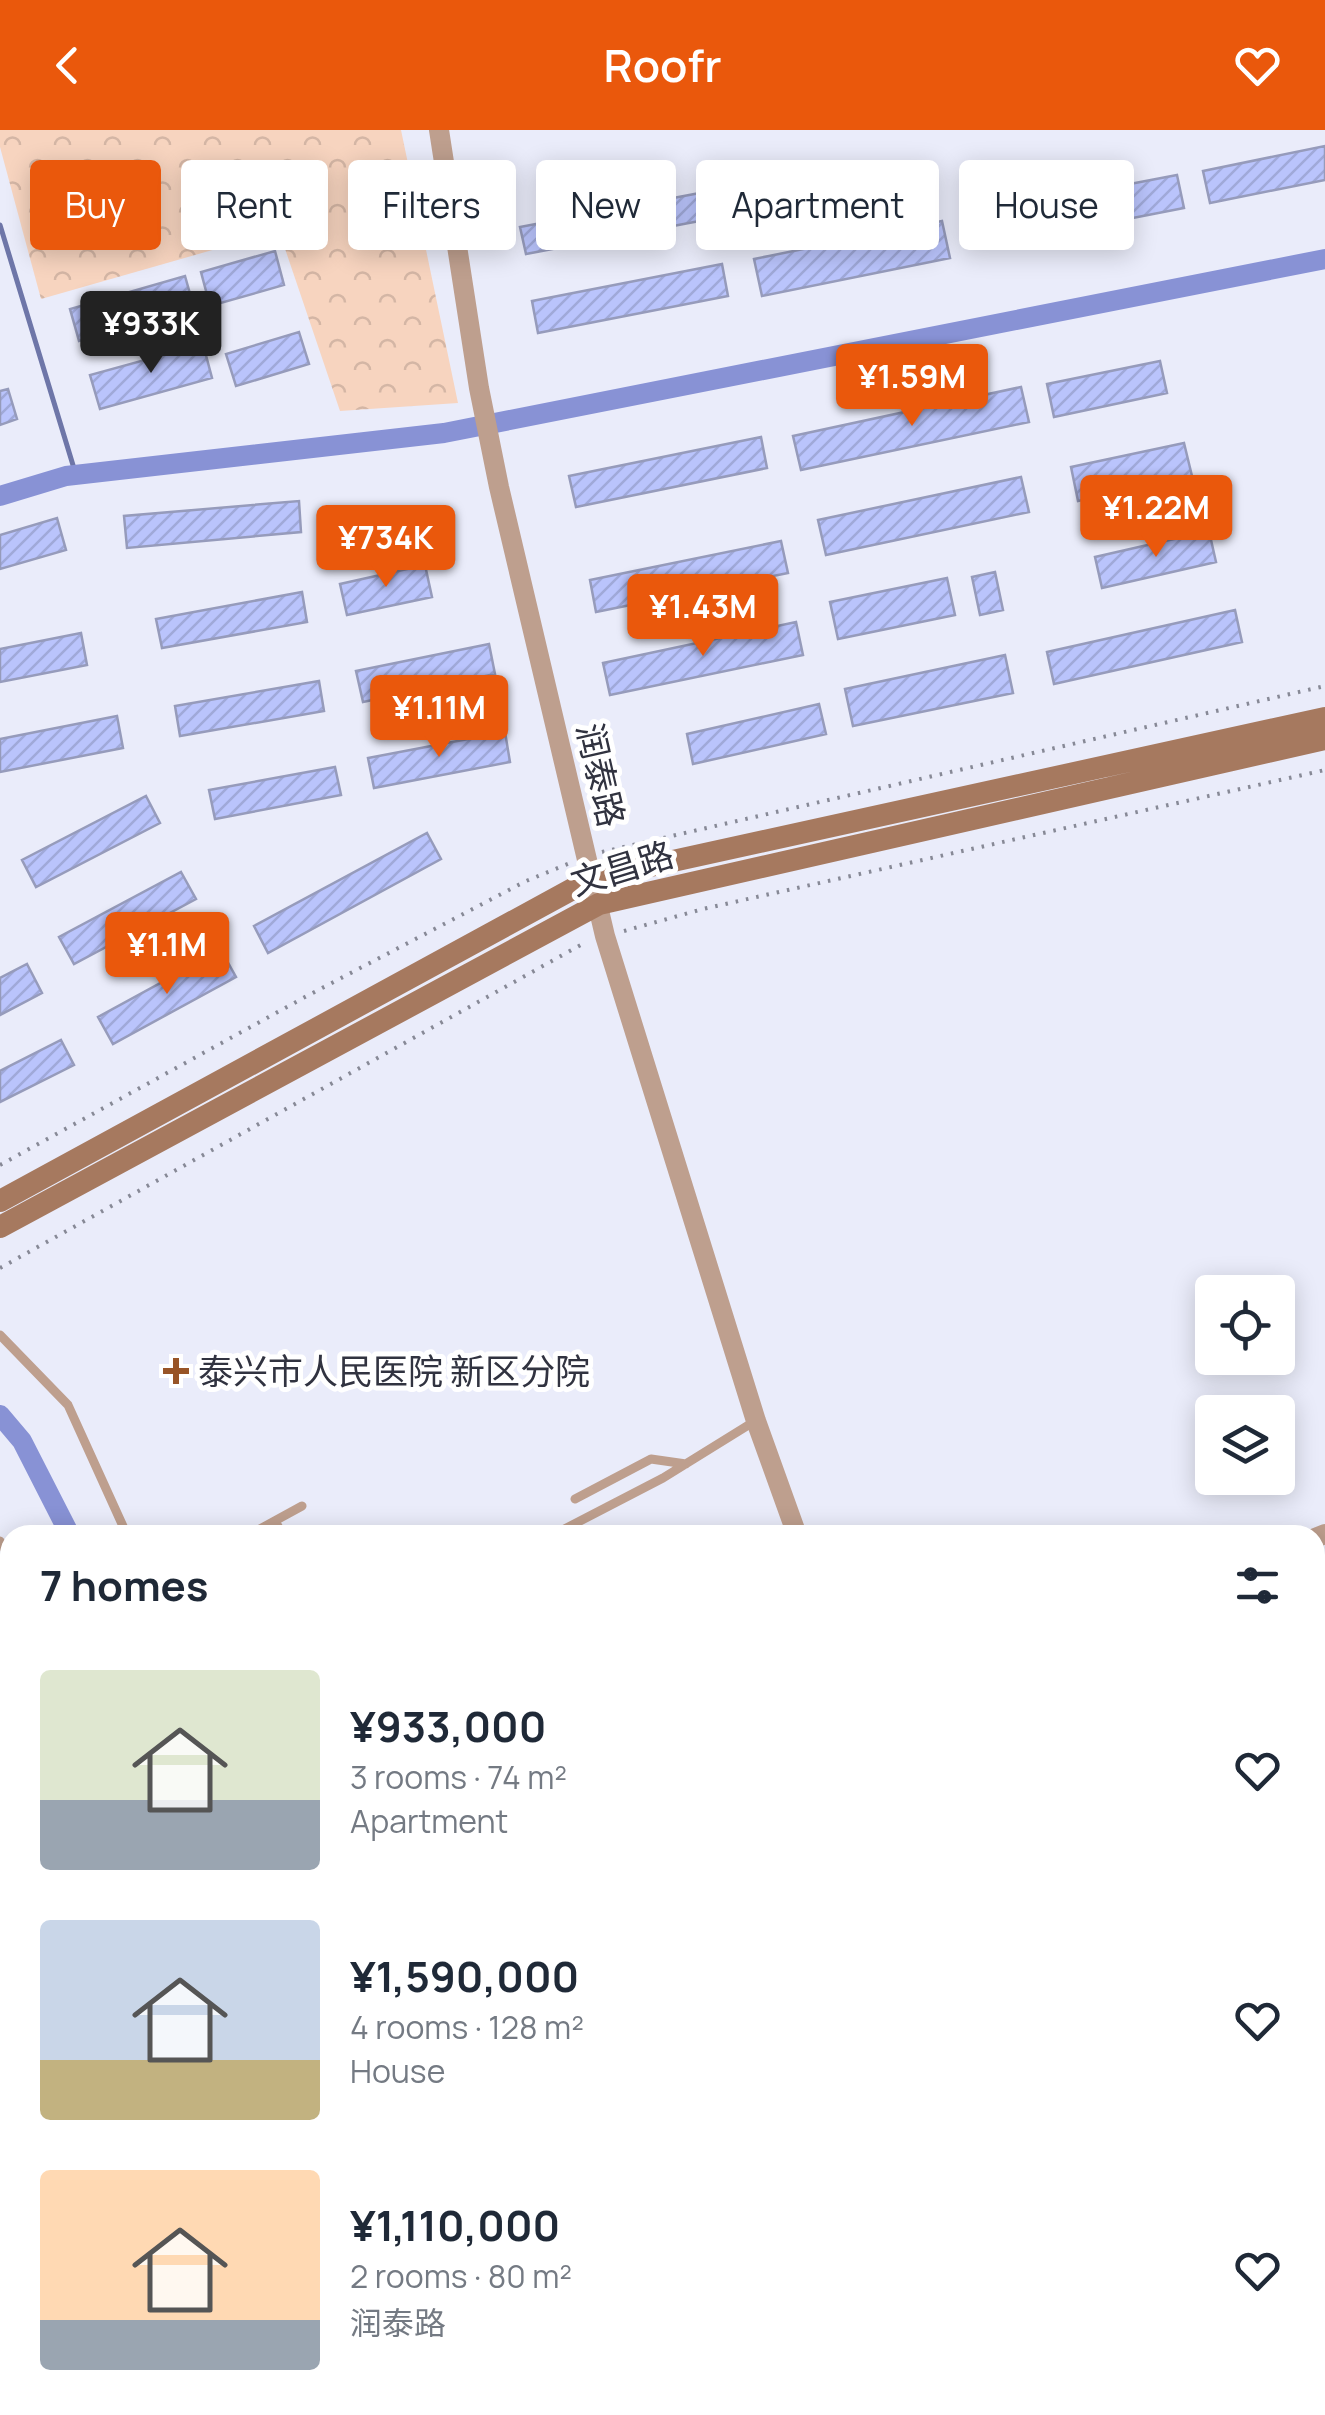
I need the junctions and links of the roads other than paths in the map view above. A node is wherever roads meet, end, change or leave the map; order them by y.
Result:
1 (440, 130) edge
2 (1325, 718) edge
3 (1325, 739) edge
4 (591, 879) junction
5 (599, 904) junction
6 (0, 1201) edge
7 (0, 1227) edge
8 (0, 1335) edge
9 (756, 1421) junction
10 (686, 1464) junction
11 (575, 1499) dead end
12 (302, 1506) dead end
13 (275, 1521) junction
14 (123, 1525) edge
15 (268, 1525) edge
16 (277, 1525) edge
17 (571, 1525) edge
18 (790, 1525) edge

1 - 4 street, 润泰路
2 - 4 main road, 文昌路
3 - 5 main road, 文昌路
4 - 5 street, 润泰路
4 - 6 main road, 文昌路
5 - 7 main road, 文昌路
5 - 9 street, 润泰路
8 - 14 lane
9 - 10 lane
9 - 18 street, 润泰路
10 - 11 lane
10 - 17 lane
12 - 13 lane
13 - 15 lane
13 - 16 lane

